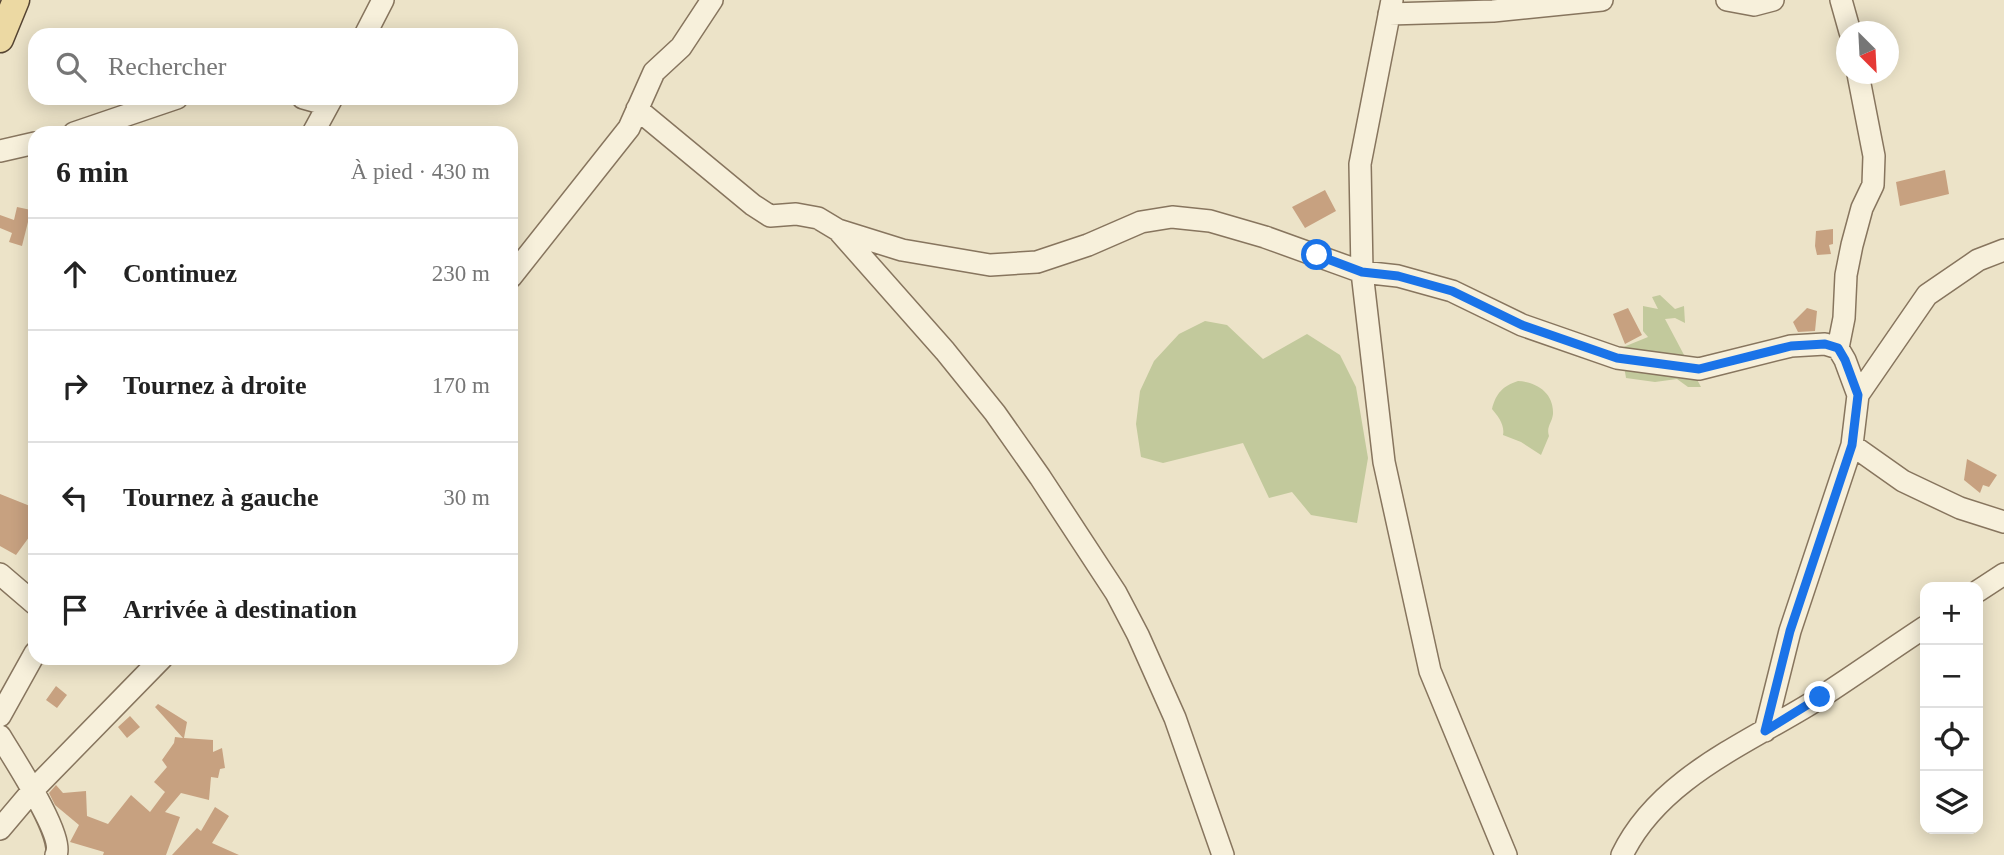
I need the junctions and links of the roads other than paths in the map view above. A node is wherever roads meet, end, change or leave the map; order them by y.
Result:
1 (16, 0) edge
2 (383, 0) edge
3 (712, 0) edge
4 (1602, 0) edge
5 (1727, 0) edge
6 (1773, 0) edge
7 (1841, 0) edge
8 (1391, 7) edge
9 (1847, 21) edge
10 (369, 28) edge
11 (0, 39) edge
12 (1860, 84) edge
13 (156, 105) edge
14 (328, 105) edge
15 (637, 109) junction
16 (95, 126) edge
17 (317, 126) edge
18 (28, 145) edge
19 (0, 151) edge
20 (838, 230) junction
21 (2004, 250) edge
22 (518, 268) edge
23 (1362, 272) junction
24 (1838, 348) junction
25 (1858, 395) junction
26 (1852, 445) junction
27 (2004, 522) edge
28 (0, 574) edge
29 (2004, 574) edge
30 (1983, 588) edge
31 (28, 598) edge
32 (1920, 630) edge
33 (28, 665) edge
34 (155, 665) edge
35 (0, 716) edge
36 (1765, 731) junction
37 (0, 736) edge
38 (33, 790) junction
39 (0, 829) edge
40 (56, 855) edge
41 (1223, 855) edge
42 (1506, 855) edge
43 (1622, 855) edge

1 - 11 main road
2 - 10 street
3 - 15 street
4 - 8 street
5 - 6 street
7 - 9 street
8 - 23 street
12 - 24 street
13 - 16 street
14 - 17 street
15 - 20 street
15 - 22 street
18 - 19 street
20 - 23 street
20 - 41 street
21 - 25 street
23 - 24 street
23 - 42 street
24 - 25 street
25 - 26 street
26 - 27 street
26 - 36 street
28 - 31 street
29 - 30 street
32 - 36 street
33 - 35 street
34 - 38 street
36 - 43 street
37 - 38 street
38 - 39 street
38 - 40 street

